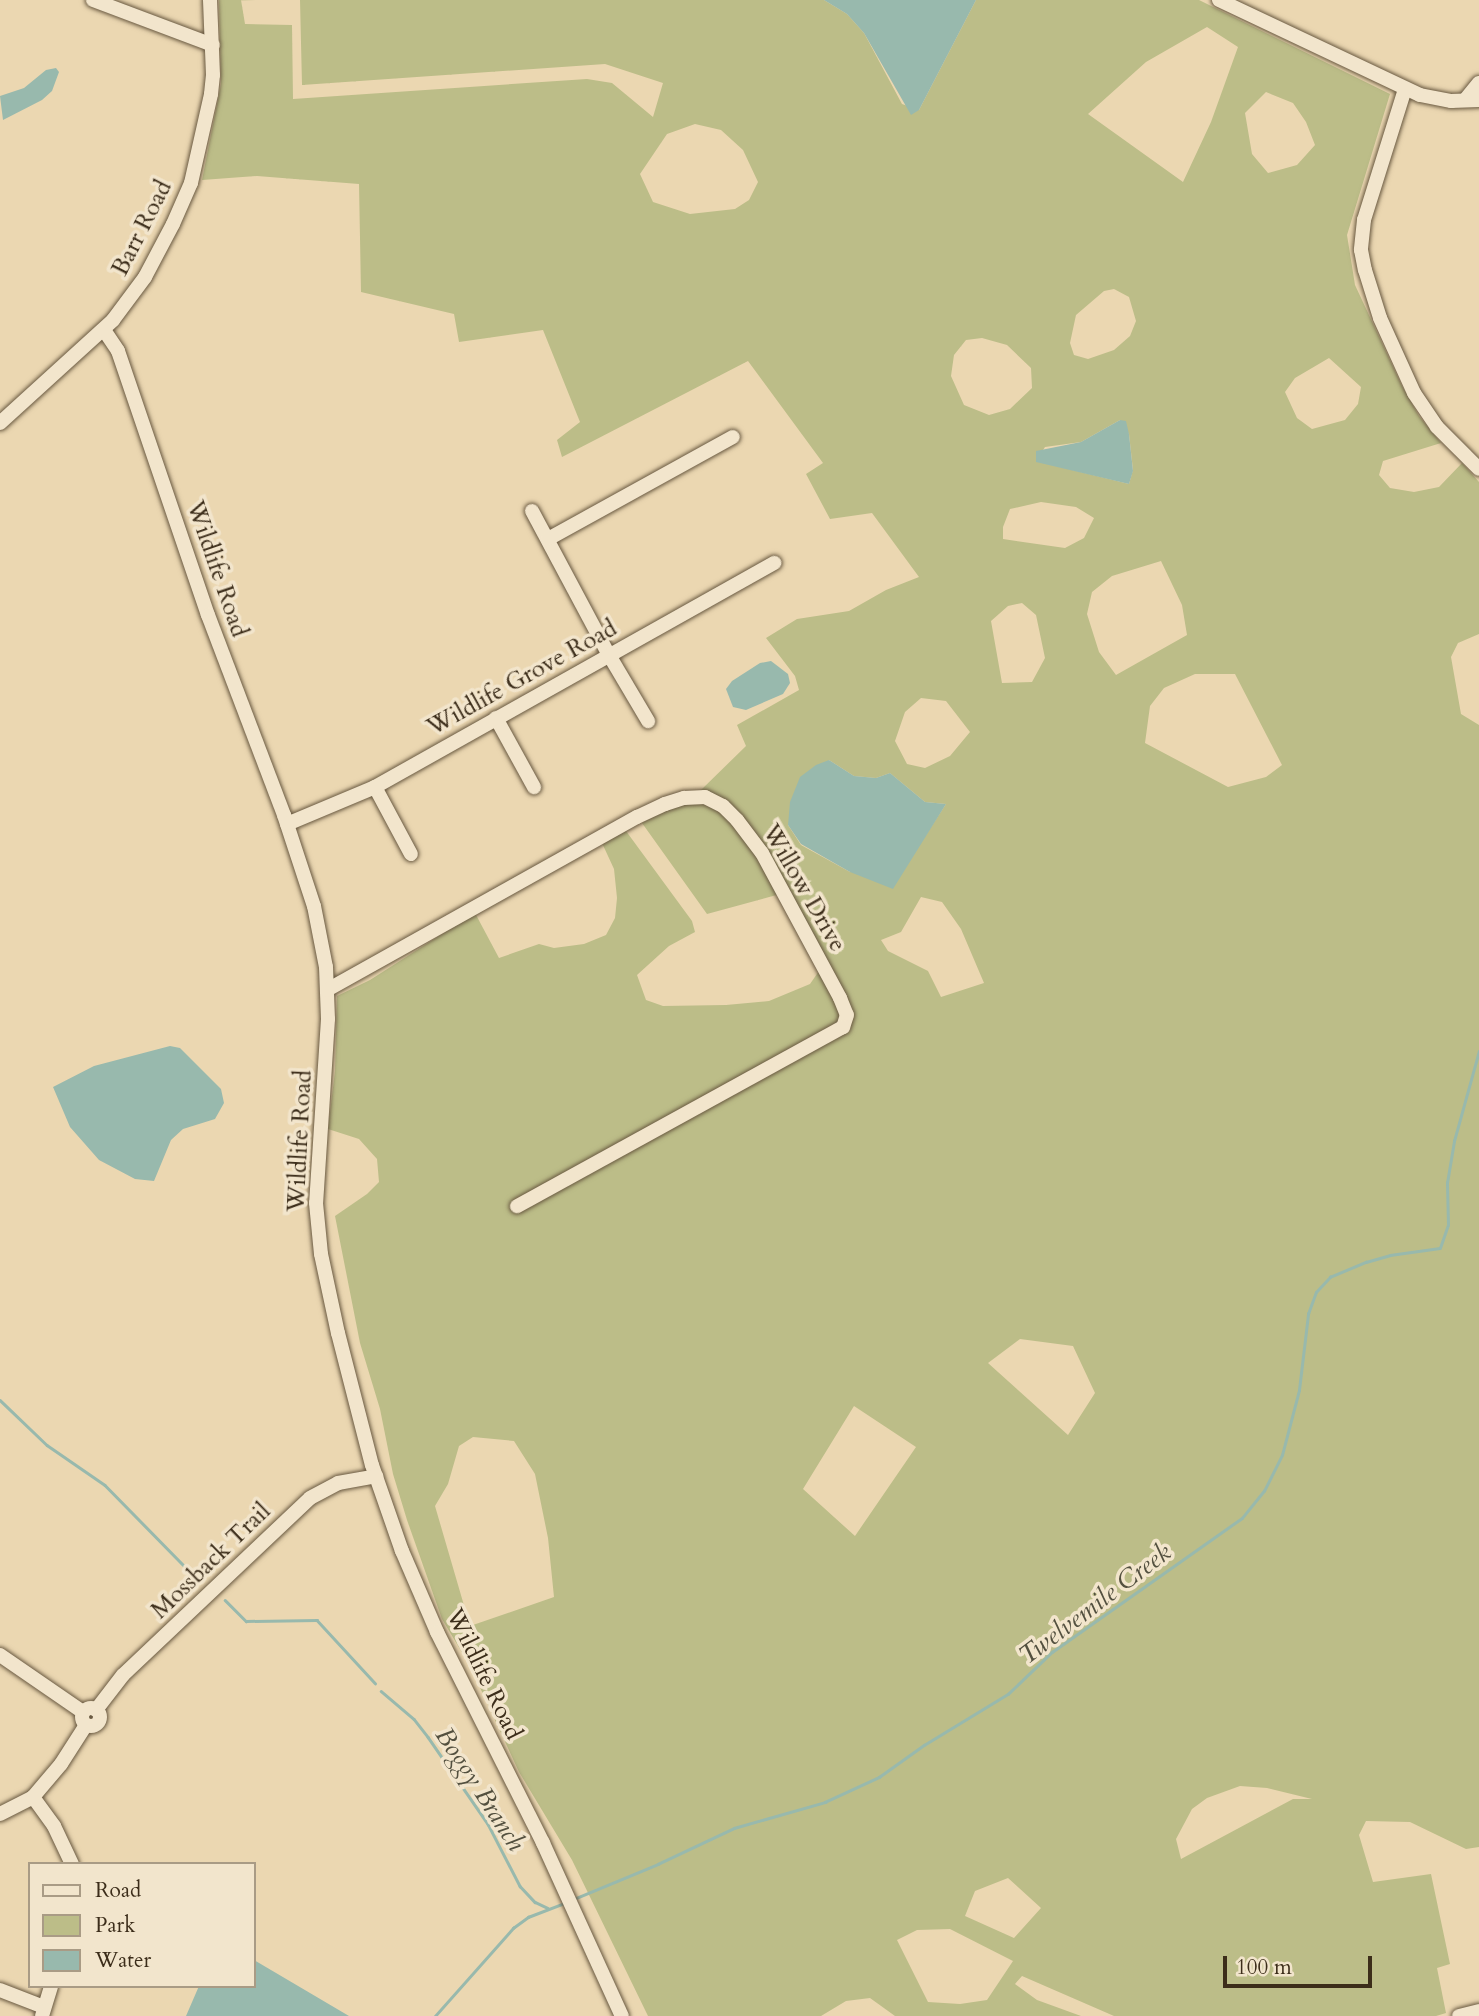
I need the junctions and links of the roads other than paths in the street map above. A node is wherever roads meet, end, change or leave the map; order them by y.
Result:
1 (93, 0) edge
2 (210, 0) edge
3 (1219, 0) edge
4 (213, 45) junction
5 (1479, 83) edge
6 (1405, 89) junction
7 (1472, 100) edge
8 (104, 330) junction
9 (0, 423) edge
10 (733, 437) dead end
11 (1479, 470) edge
12 (532, 511) dead end
13 (548, 539) junction
14 (774, 563) dead end
15 (609, 655) junction
16 (496, 718) junction
17 (648, 721) dead end
18 (374, 787) junction
19 (534, 788) dead end
20 (287, 824) junction
21 (411, 854) dead end
22 (327, 990) junction
23 (517, 1206) dead end
24 (376, 1476) junction
25 (0, 1655) edge
26 (88, 1715) junction
27 (33, 1797) junction
28 (0, 1814) edge
29 (71, 1862) edge
30 (50, 1988) edge
31 (0, 1990) edge
32 (43, 2011) edge
33 (1479, 2011) edge
34 (622, 2016) edge
35 (1459, 2016) edge

1 - 4 street
2 - 4 street, Barr Road
3 - 6 street
4 - 8 street, Barr Road
5 - 7 street
6 - 7 street
6 - 11 street
8 - 9 street, Barr Road
8 - 20 street, Wildlife Road
10 - 13 street
12 - 13 street
13 - 15 street
14 - 15 street, Wildlife Grove Road
15 - 16 street, Wildlife Grove Road
15 - 17 street
16 - 18 street, Wildlife Grove Road
16 - 19 street
18 - 20 street, Wildlife Grove Road
18 - 21 street
20 - 22 street, Wildlife Road
22 - 23 street, Willow Drive
22 - 24 street, Wildlife Road
24 - 26 street, Mossback Trail
24 - 34 street, Wildlife Road
25 - 26 street
26 - 27 street, Mossback Trail
27 - 28 street, Mossback Trail
27 - 29 street
30 - 32 street
31 - 32 street
33 - 35 street

